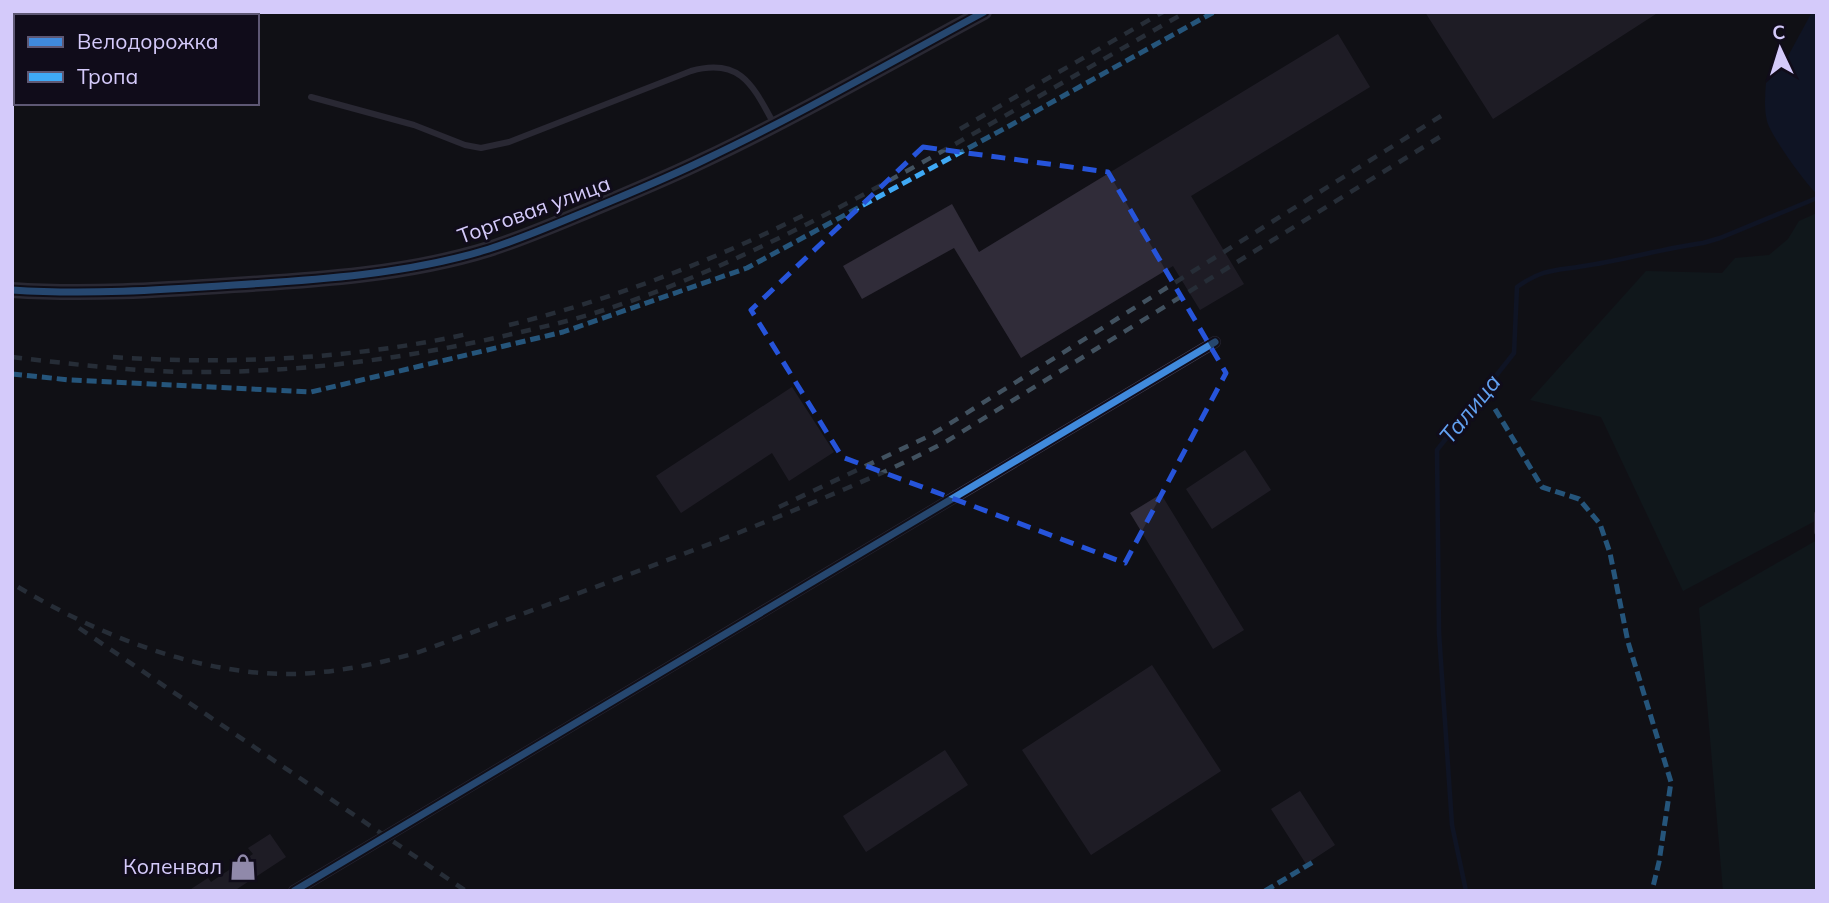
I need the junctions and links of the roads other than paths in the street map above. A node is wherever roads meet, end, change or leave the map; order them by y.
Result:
1 (984, 12) edge
2 (311, 97) dead end
3 (774, 125) junction
4 (12, 290) edge
5 (1215, 342) dead end
6 (1817, 514) edge
7 (1817, 532) edge
8 (294, 891) edge

1 - 3 street, Торговая улица
2 - 3 lane
3 - 4 street, Торговая улица
5 - 8 street
6 - 7 lane

